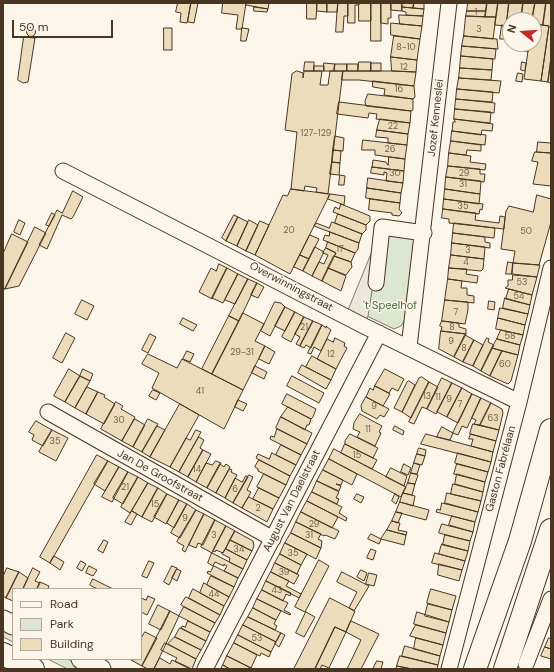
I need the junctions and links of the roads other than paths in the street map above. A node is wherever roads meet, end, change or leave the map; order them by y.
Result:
1 (449, 3) edge
2 (63, 171) dead end
3 (424, 232) junction
4 (551, 268) edge
5 (376, 283) dead end
6 (379, 333) junction
7 (409, 347) junction
8 (519, 402) junction
9 (48, 412) dead end
10 (551, 430) edge
11 (551, 530) edge
12 (273, 540) junction
13 (551, 599) edge
14 (3, 620) edge
15 (12, 624) edge
16 (3, 654) edge
17 (12, 659) edge
18 (15, 660) edge
19 (83, 660) edge
20 (526, 664) dead end
21 (32, 669) edge
22 (101, 669) edge
23 (205, 669) edge
24 (449, 669) edge
25 (475, 669) edge
26 (505, 669) edge

1 - 3 street, Jozef Kenneslei
2 - 6 street, Overwinningstraat
3 - 5 street
3 - 7 street, Jozef Kenneslei
4 - 8 street, Gaston Fabrélaan
6 - 7 street, Overwinningstraat
6 - 12 street, August Van Daelstraat
7 - 8 street, Overwinningstraat
8 - 24 street, Gaston Fabrélaan
9 - 12 street, Jan De Groofstraat
10 - 25 highway
11 - 26 highway
12 - 23 street, August Van Daelstraat
13 - 20 street
14 - 15 main road
16 - 17 highway
18 - 21 highway
19 - 22 main road

